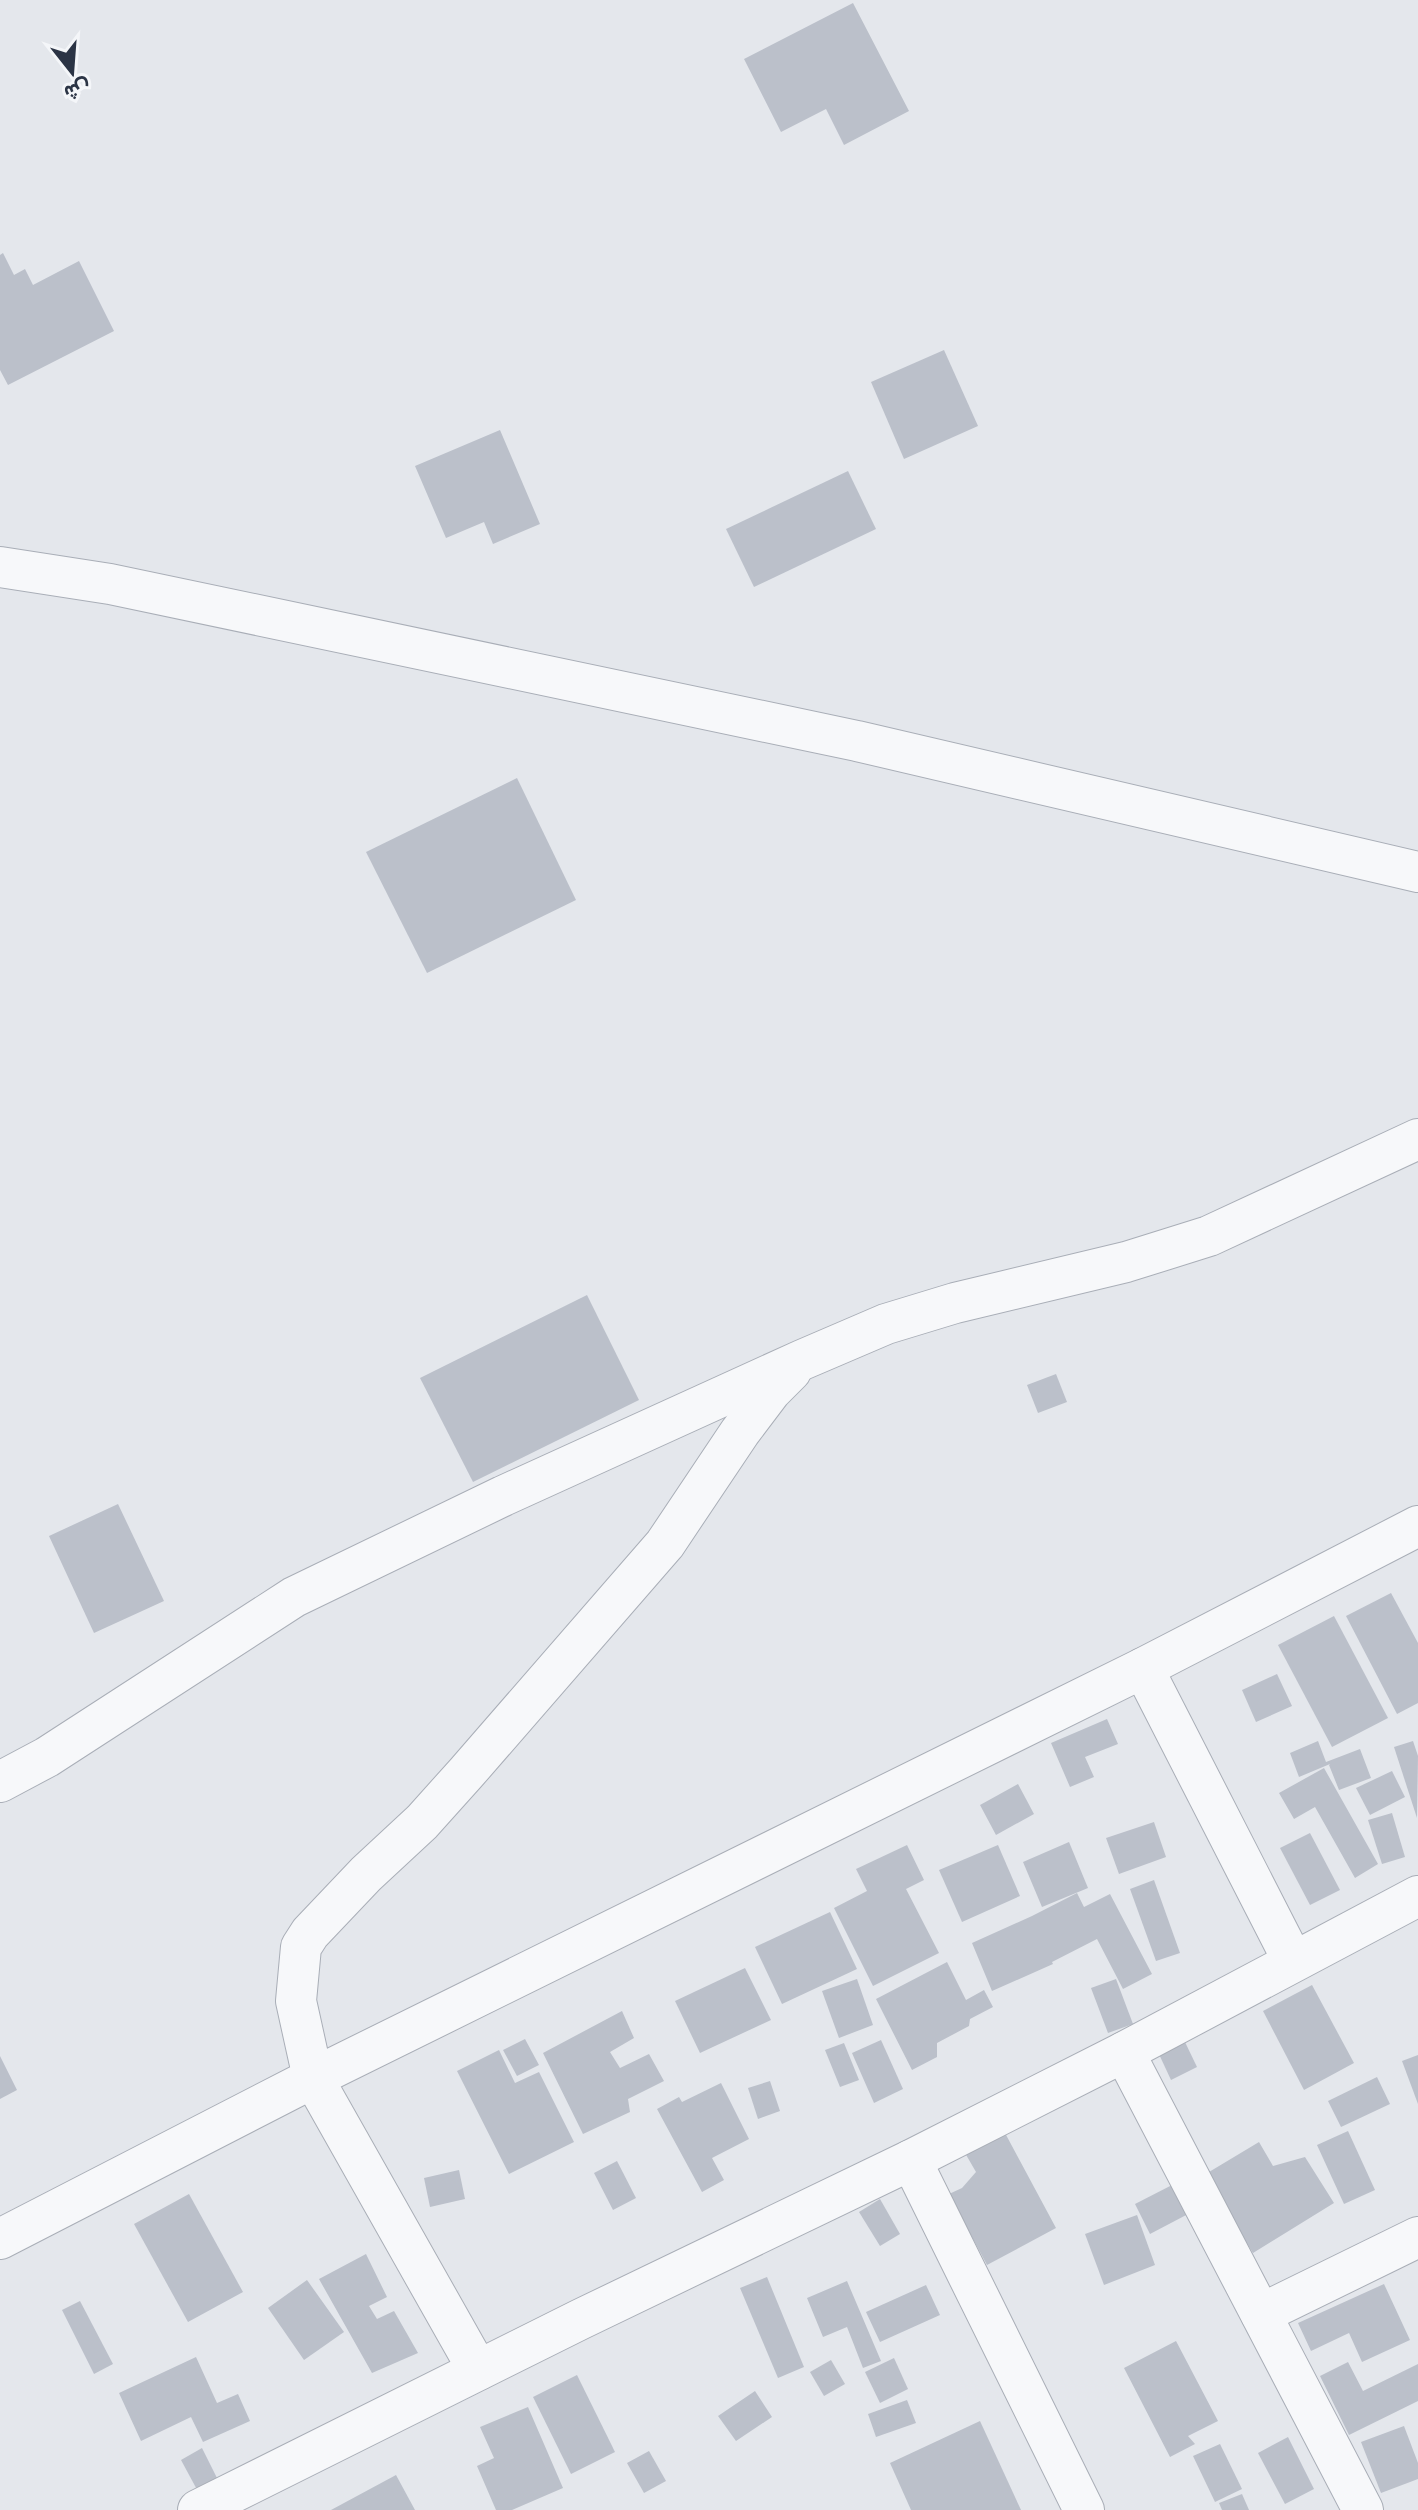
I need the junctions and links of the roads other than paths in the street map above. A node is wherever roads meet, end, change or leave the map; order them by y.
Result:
1 (0, 567) edge
2 (1418, 872) edge
3 (1418, 1139) edge
4 (802, 1360) junction
5 (1418, 1526) edge
6 (1143, 1668) junction
7 (0, 1782) edge
8 (1418, 1896) edge
9 (1293, 1961) junction
10 (1124, 2052) junction
11 (313, 2078) junction
12 (911, 2160) junction
13 (0, 2239) edge
14 (1416, 2243) edge
15 (1261, 2314) junction
16 (478, 2370) junction
17 (221, 2505) edge
18 (1084, 2510) edge
19 (1363, 2510) edge

1 - 2 street
3 - 4 street
4 - 7 street
4 - 11 street
5 - 6 street
6 - 9 street
6 - 11 street
8 - 9 street
9 - 10 street
10 - 12 street
10 - 15 street
11 - 13 street
11 - 16 street
12 - 16 street
12 - 18 street
14 - 15 street
15 - 19 street
16 - 17 street

